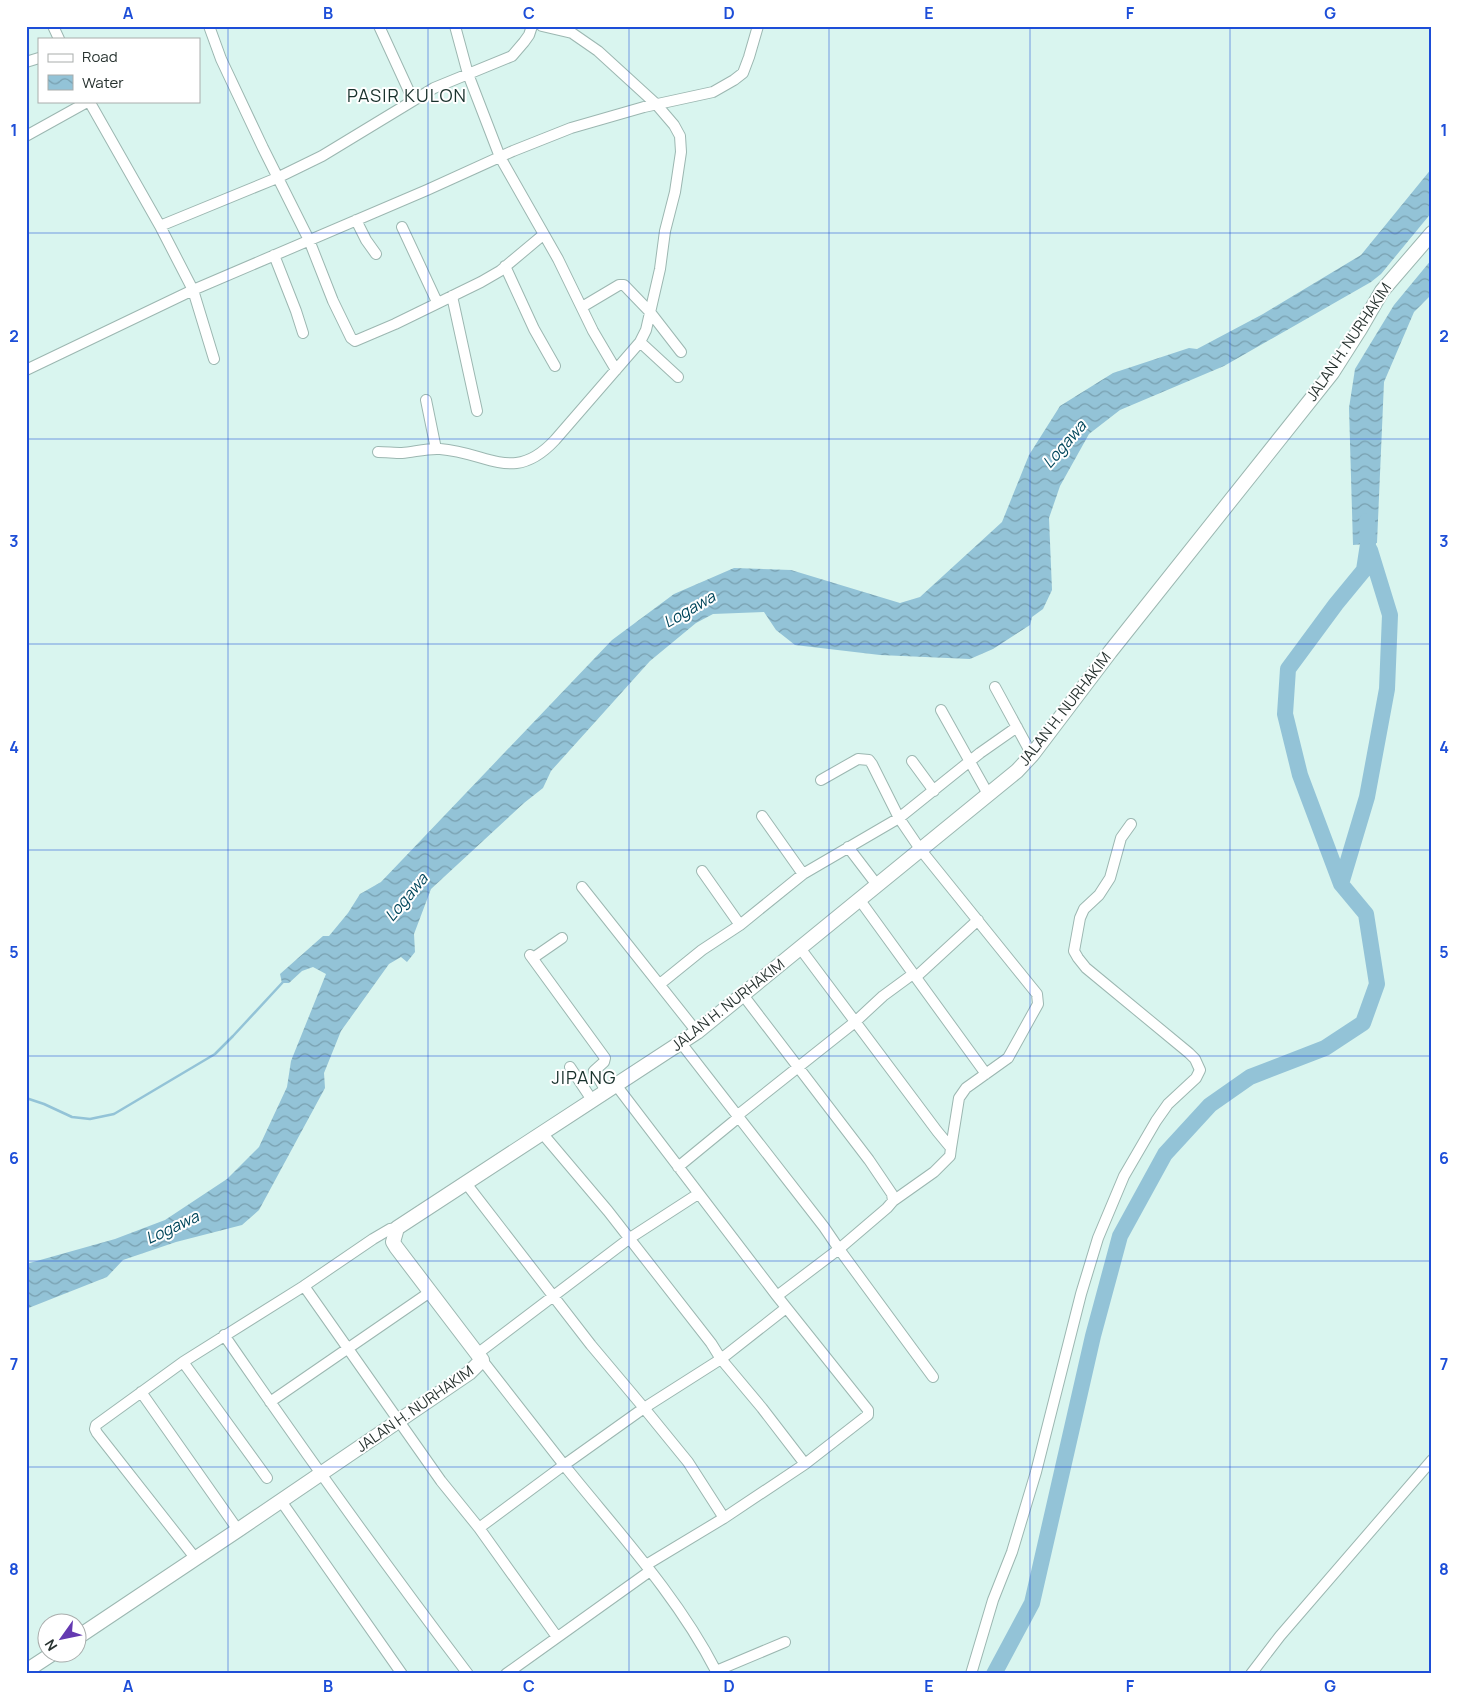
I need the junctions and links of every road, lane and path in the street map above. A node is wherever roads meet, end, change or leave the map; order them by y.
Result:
1 (53, 26) edge
2 (209, 26) edge
3 (379, 26) edge
4 (455, 26) edge
5 (758, 26) edge
6 (534, 29) edge
7 (59, 38) edge
8 (38, 58) edge
9 (26, 62) edge
10 (468, 74) junction
11 (414, 100) junction
12 (87, 102) edge
13 (90, 102) edge
14 (651, 106) junction
15 (26, 136) edge
16 (500, 157) junction
17 (277, 178) junction
18 (356, 220) junction
19 (160, 226) junction
20 (402, 227) dead end
21 (1432, 233) edge
22 (543, 235) junction
23 (309, 240) junction
24 (376, 254) dead end
25 (274, 255) junction
26 (505, 266) junction
27 (193, 290) junction
28 (452, 296) junction
29 (438, 302) junction
30 (582, 307) junction
31 (647, 309) junction
32 (303, 333) dead end
33 (640, 342) junction
34 (681, 352) dead end
35 (214, 359) dead end
36 (555, 366) dead end
37 (614, 367) junction
38 (26, 370) edge
39 (678, 377) dead end
40 (426, 400) dead end
41 (477, 411) dead end
42 (436, 444) junction
43 (378, 452) dead end
44 (995, 687) dead end
45 (941, 710) dead end
46 (1017, 727) junction
47 (1032, 755) junction
48 (912, 761) dead end
49 (969, 762) junction
50 (821, 780) dead end
51 (934, 791) junction
52 (988, 794) junction
53 (762, 816) dead end
54 (899, 818) junction
55 (1131, 824) dead end
56 (848, 847) junction
57 (920, 849) junction
58 (702, 871) dead end
59 (803, 874) junction
60 (877, 885) junction
61 (582, 887) dead end
62 (859, 899) junction
63 (978, 920) junction
64 (740, 925) junction
65 (562, 938) dead end
66 (800, 948) junction
67 (914, 975) junction
68 (660, 984) junction
69 (743, 995) junction
70 (854, 1022) junction
71 (697, 1032) junction
72 (681, 1043) junction
73 (570, 1067) dead end
74 (797, 1067) junction
75 (986, 1074) junction
76 (611, 1088) junction
77 (592, 1100) junction
78 (738, 1116) junction
79 (542, 1133) junction
80 (951, 1148) junction
81 (678, 1167) junction
82 (466, 1182) junction
83 (698, 1194) junction
84 (893, 1202) junction
85 (397, 1228) junction
86 (630, 1238) junction
87 (839, 1249) junction
88 (304, 1286) junction
89 (430, 1292) junction
90 (553, 1295) junction
91 (776, 1296) junction
92 (786, 1308) junction
93 (224, 1335) junction
94 (347, 1349) junction
95 (479, 1357) junction
96 (721, 1359) junction
97 (183, 1362) junction
98 (933, 1377) dead end
99 (141, 1392) junction
100 (270, 1402) junction
101 (644, 1408) junction
102 (398, 1422) junction
103 (1432, 1460) edge
104 (805, 1464) junction
105 (564, 1465) junction
106 (322, 1473) junction
107 (267, 1478) dead end
108 (280, 1501) junction
109 (724, 1518) junction
110 (479, 1528) junction
111 (238, 1530) junction
112 (196, 1559) junction
113 (648, 1568) junction
114 (88, 1630) edge
115 (557, 1637) junction
116 (785, 1642) dead end
117 (40, 1662) edge
118 (26, 1671) edge
119 (716, 1673) edge
120 (402, 1674) edge
121 (468, 1674) edge
122 (506, 1674) edge
123 (972, 1674) edge
124 (1251, 1674) edge

1 - 7 street
2 - 17 street
3 - 11 street
4 - 10 street
5 - 14 street
6 - 10 street
6 - 14 street
8 - 9 street
10 - 11 street
10 - 16 street
11 - 17 street
12 - 15 street
13 - 19 street
14 - 16 street
14 - 31 street
16 - 18 street
16 - 22 street
17 - 19 street
17 - 23 street
18 - 23 street
18 - 24 street
19 - 27 street
20 - 29 street
21 - 47 main road, JALAN H. NURHAKIM
22 - 26 street
22 - 30 street
23 - 25 street
23 - 29 street
25 - 27 street
25 - 32 street
26 - 28 street
26 - 36 street
27 - 35 street
27 - 38 street
28 - 29 street
28 - 41 street
30 - 31 street
30 - 37 street
31 - 33 street
31 - 34 street
33 - 37 street
33 - 39 street
37 - 42 street
40 - 42 street
42 - 43 street
44 - 46 street
45 - 49 street
46 - 47 street
46 - 49 street
47 - 52 main road, JALAN H. NURHAKIM
48 - 51 street
49 - 51 street
49 - 52 street
50 - 54 street
51 - 54 street
52 - 57 main road, JALAN H. NURHAKIM
53 - 59 street
54 - 56 street
54 - 57 street
55 - 123 street
56 - 59 street
56 - 60 street
57 - 60 main road, JALAN H. NURHAKIM
57 - 63 street
58 - 64 street
59 - 64 street
60 - 62 main road, JALAN H. NURHAKIM
61 - 68 street
62 - 66 main road, JALAN H. NURHAKIM
62 - 67 street
63 - 67 street
63 - 75 street
64 - 68 street
65 - 76 street
66 - 69 main road, JALAN H. NURHAKIM
66 - 70 street
67 - 70 street
67 - 75 street
68 - 71 street
69 - 71 main road, JALAN H. NURHAKIM
69 - 74 street
70 - 74 street
70 - 80 street
71 - 72 main road, JALAN H. NURHAKIM
72 - 76 main road, JALAN H. NURHAKIM
72 - 78 street
73 - 77 street
74 - 78 street
74 - 84 street
75 - 80 street
76 - 77 main road, JALAN H. NURHAKIM
76 - 81 street
77 - 79 main road, JALAN H. NURHAKIM
78 - 81 street
78 - 87 street
79 - 82 main road, JALAN H. NURHAKIM
79 - 86 street
80 - 84 street
81 - 83 street
82 - 85 main road, JALAN H. NURHAKIM
82 - 90 street
83 - 86 street
83 - 91 street
84 - 87 street
85 - 88 street
85 - 89 main road, JALAN H. NURHAKIM
86 - 90 street
86 - 96 street
87 - 91 street
87 - 98 street
88 - 93 street
88 - 94 street
89 - 94 street
89 - 95 main road, JALAN H. NURHAKIM
90 - 95 street
90 - 101 street
91 - 92 street
92 - 96 street
92 - 104 street
93 - 97 street
93 - 100 street
94 - 100 street
94 - 102 street
95 - 102 main road, JALAN H. NURHAKIM
95 - 105 street
96 - 101 street
96 - 104 street
97 - 99 street
97 - 107 street
99 - 111 street
99 - 112 street
100 - 106 street
101 - 105 street
101 - 109 street
102 - 106 main road, JALAN H. NURHAKIM
102 - 110 street
103 - 124 street
104 - 109 street
105 - 110 street
105 - 113 street
106 - 108 main road, JALAN H. NURHAKIM
106 - 121 street
108 - 111 main road, JALAN H. NURHAKIM
108 - 120 street
109 - 113 street
110 - 115 street
111 - 112 main road, JALAN H. NURHAKIM
112 - 114 main road, JALAN H. NURHAKIM
113 - 115 street
113 - 119 street
115 - 122 street
116 - 119 street
117 - 118 main road

